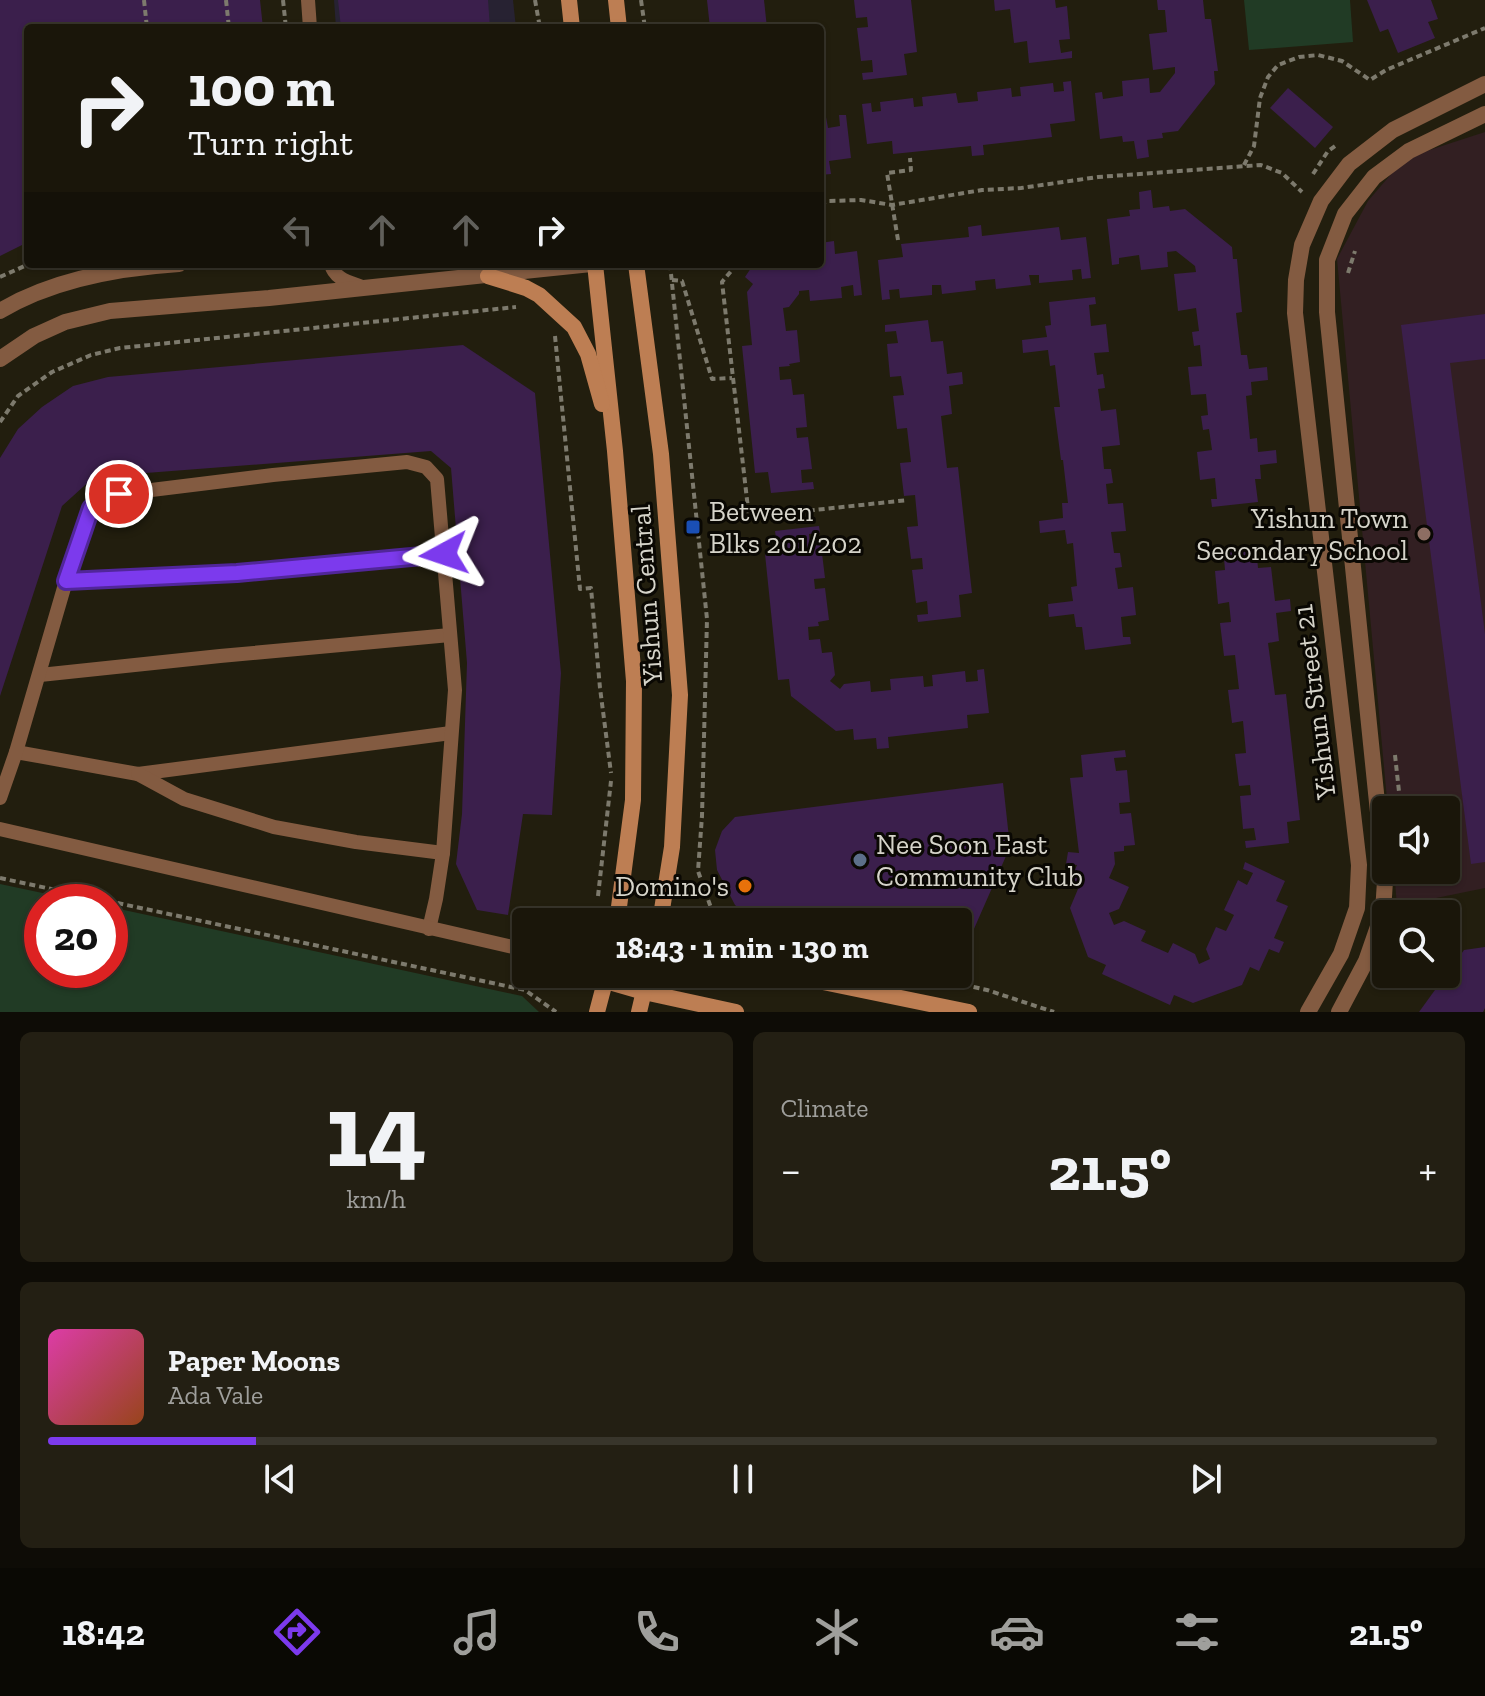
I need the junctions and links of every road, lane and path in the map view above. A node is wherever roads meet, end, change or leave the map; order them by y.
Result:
1 (144, 0) edge
2 (226, 0) edge
3 (283, 0) edge
4 (308, 0) edge
5 (535, 0) edge
6 (569, 0) edge
7 (616, 0) edge
8 (641, 0) edge
9 (147, 24) edge
10 (229, 24) edge
11 (286, 24) edge
12 (310, 24) edge
13 (539, 24) edge
14 (572, 24) edge
15 (619, 24) edge
16 (644, 24) edge
17 (1485, 28) edge
18 (1485, 84) edge
19 (1485, 114) edge
20 (910, 158) dead end
21 (1244, 165) junction
22 (1302, 192) dead end
23 (824, 202) edge
24 (892, 205) junction
25 (898, 240) dead end
26 (1357, 246) dead end
27 (24, 266) edge
28 (140, 268) edge
29 (332, 268) edge
30 (558, 268) edge
31 (593, 268) edge
32 (637, 268) edge
33 (670, 268) edge
34 (734, 268) edge
35 (1349, 272) dead end
36 (488, 276) junction
37 (0, 277) edge
38 (671, 280) junction
39 (366, 288) junction
40 (0, 311) edge
41 (0, 359) edge
42 (732, 378) junction
43 (615, 451) junction
44 (908, 500) dead end
45 (444, 554) junction
46 (66, 581) junction
47 (450, 635) junction
48 (40, 675) junction
49 (451, 733) junction
50 (16, 752) junction
51 (1395, 753) dead end
52 (138, 774) junction
53 (1400, 796) edge
54 (0, 798) edge
55 (0, 829) edge
56 (443, 853) junction
57 (0, 878) edge
58 (619, 908) edge
59 (662, 908) edge
60 (711, 908) edge
61 (429, 929) junction
62 (512, 947) edge
63 (972, 987) edge
64 (604, 988) edge
65 (633, 988) edge
66 (645, 988) edge
67 (852, 988) edge
68 (644, 992) junction
69 (556, 1012) edge
70 (597, 1012) edge
71 (639, 1012) edge
72 (736, 1012) edge
73 (969, 1012) edge
74 (1054, 1012) edge
75 (1308, 1012) edge
76 (1339, 1012) edge

1 - 9 path
2 - 10 path
3 - 11 path
4 - 12 lane
5 - 13 path
6 - 14 main road
7 - 15 main road
8 - 16 path
17 - 21 path
18 - 75 street, Yishun Street 21
19 - 76 street, Yishun Street 21
20 - 24 path
21 - 22 path
21 - 24 path
23 - 24 path
24 - 25 path
26 - 35 path
27 - 37 path
28 - 40 street
29 - 39 lane
30 - 36 street
31 - 43 main road, Yishun Central
32 - 59 main road, Yishun Central
33 - 38 path
34 - 42 path
36 - 39 street
36 - 43 main road
38 - 42 path
38 - 60 path
39 - 41 street
42 - 44 path
43 - 58 main road, Yishun Central
45 - 46 lane
45 - 46 lane
45 - 47 lane
46 - 48 lane
47 - 48 lane
47 - 49 lane
48 - 50 lane
49 - 52 lane
49 - 56 lane
50 - 52 lane
50 - 54 lane
51 - 53 path
52 - 56 lane
55 - 61 lane
56 - 61 lane
57 - 69 path
61 - 62 lane
63 - 74 path
64 - 70 main road
65 - 68 main road
66 - 68 main road
67 - 73 main road
68 - 71 main road
68 - 72 main road

